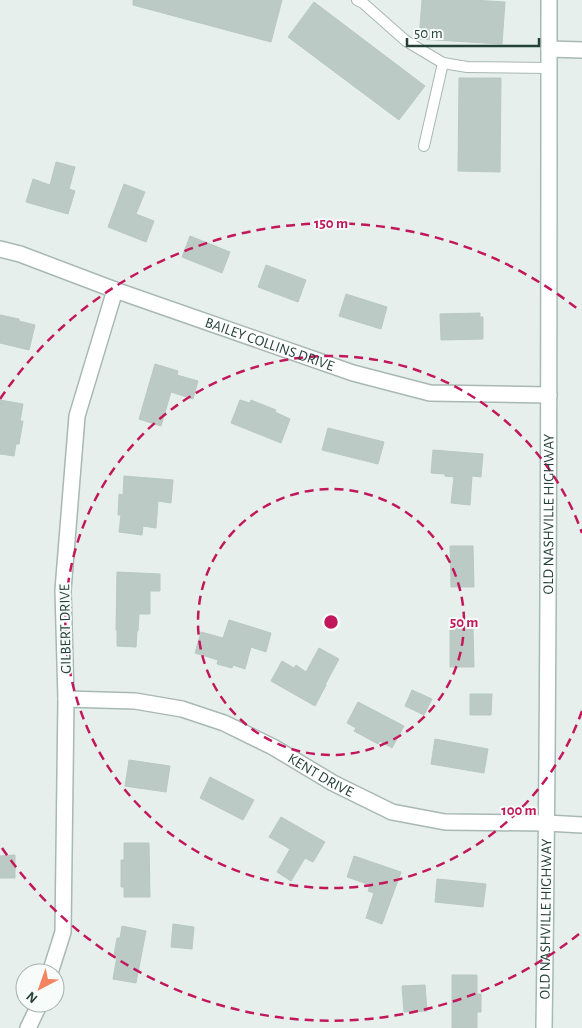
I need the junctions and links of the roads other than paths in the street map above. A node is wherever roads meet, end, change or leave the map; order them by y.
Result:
1 (357, 0) edge
2 (549, 0) edge
3 (549, 48) junction
4 (582, 50) edge
5 (443, 62) junction
6 (549, 68) junction
7 (424, 146) dead end
8 (0, 249) edge
9 (115, 290) junction
10 (549, 395) junction
11 (66, 699) junction
12 (547, 823) junction
13 (582, 825) edge
14 (53, 963) edge
15 (35, 1013) edge
16 (28, 1028) edge
17 (544, 1028) edge

1 - 5 lane
2 - 3 street, OLD NASHVILLE HIGHWAY
3 - 4 street
3 - 6 street, OLD NASHVILLE HIGHWAY
5 - 6 lane
5 - 7 lane
6 - 10 street, OLD NASHVILLE HIGHWAY
8 - 9 street, BAILEY COLLINS DRIVE
9 - 10 street, BAILEY COLLINS DRIVE
9 - 11 street, GILBERT DRIVE
10 - 12 street, OLD NASHVILLE HIGHWAY
11 - 12 street, KENT DRIVE
11 - 14 street, GILBERT DRIVE
12 - 13 street, KENT DRIVE
12 - 17 street, OLD NASHVILLE HIGHWAY
15 - 16 street

